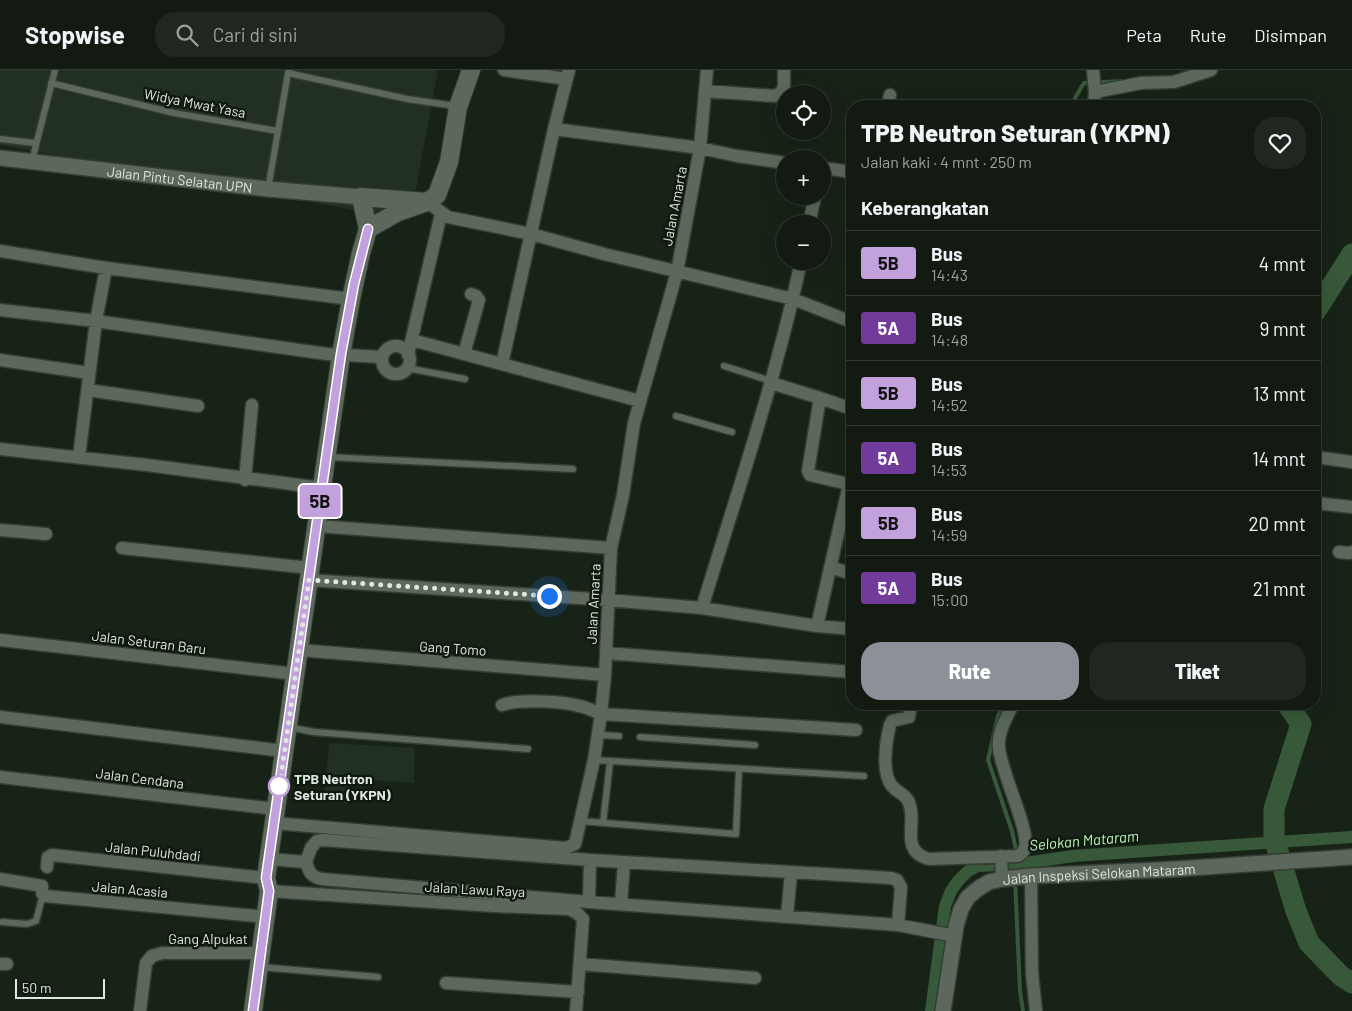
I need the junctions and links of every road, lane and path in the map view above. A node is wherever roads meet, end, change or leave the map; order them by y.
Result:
1 (55, 70) edge
2 (471, 70) edge
3 (504, 70) edge
4 (707, 70) edge
5 (784, 70) edge
6 (1211, 70) edge
7 (288, 71) edge
8 (568, 75) edge
9 (1094, 81) edge
10 (51, 83) junction
11 (705, 91) junction
12 (1094, 100) edge
13 (458, 107) junction
14 (554, 129) junction
15 (278, 131) junction
16 (0, 139) edge
17 (35, 143) junction
18 (700, 148) junction
19 (32, 157) junction
20 (0, 158) edge
21 (776, 162) edge
22 (831, 169) edge
23 (846, 171) edge
24 (268, 189) junction
25 (360, 197) junction
26 (427, 202) junction
27 (441, 214) junction
28 (368, 229) junction
29 (531, 234) junction
30 (0, 251) edge
31 (106, 268) junction
32 (799, 270) edge
33 (677, 272) junction
34 (471, 294) dead end
35 (351, 299) junction
36 (793, 299) junction
37 (0, 310) edge
38 (846, 320) edge
39 (96, 321) junction
40 (412, 340) junction
41 (341, 354) junction
42 (464, 354) junction
43 (408, 355) junction
44 (382, 357) junction
45 (0, 360) edge
46 (502, 364) junction
47 (724, 366) dead end
48 (406, 368) junction
49 (89, 373) junction
50 (465, 379) dead end
51 (771, 382) junction
52 (88, 390) junction
53 (820, 398) junction
54 (640, 401) junction
55 (252, 404) dead end
56 (198, 406) dead end
57 (846, 407) edge
58 (676, 416) dead end
59 (732, 432) dead end
60 (0, 449) edge
61 (79, 457) junction
62 (326, 457) junction
63 (1321, 458) edge
64 (1352, 462) edge
65 (573, 469) dead end
66 (245, 480) junction
67 (846, 484) edge
68 (322, 488) junction
69 (846, 498) edge
70 (1321, 504) edge
71 (1352, 507) edge
72 (317, 526) junction
73 (0, 530) edge
74 (46, 534) dead end
75 (122, 548) dead end
76 (611, 548) junction
77 (1338, 552) dead end
78 (1352, 552) edge
79 (830, 567) junction
80 (846, 572) edge
81 (310, 574) junction
82 (608, 600) junction
83 (702, 608) junction
84 (818, 626) junction
85 (846, 628) edge
86 (0, 640) edge
87 (299, 650) junction
88 (606, 653) junction
89 (846, 672) edge
90 (295, 674) junction
91 (605, 675) junction
92 (502, 705) dead end
93 (911, 710) edge
94 (1011, 710) edge
95 (601, 714) junction
96 (0, 717) edge
97 (288, 727) junction
98 (856, 730) dead end
99 (596, 735) junction
100 (620, 736) dead end
101 (640, 737) dead end
102 (755, 745) dead end
103 (528, 749) dead end
104 (284, 751) junction
105 (594, 760) junction
106 (610, 762) junction
107 (739, 769) junction
108 (864, 776) dead end
109 (0, 777) edge
110 (275, 816) junction
111 (581, 821) junction
112 (603, 823) junction
113 (1352, 857) edge
114 (269, 860) junction
115 (590, 860) junction
116 (306, 862) junction
117 (624, 862) junction
118 (47, 868) dead end
119 (1002, 869) junction
120 (791, 873) junction
121 (1027, 877) junction
122 (0, 879) edge
123 (268, 884) junction
124 (43, 894) junction
125 (589, 902) junction
126 (621, 904) junction
127 (787, 916) junction
128 (266, 917) junction
129 (2, 922) dead end
130 (898, 925) junction
131 (950, 935) junction
132 (260, 960) junction
133 (580, 964) junction
134 (378, 977) dead end
135 (755, 978) dead end
136 (446, 983) dead end
137 (578, 992) junction
138 (140, 1011) edge
139 (253, 1011) edge
140 (576, 1011) edge
141 (943, 1011) edge
142 (1036, 1011) edge

1 - 10 lane
2 - 13 main road
3 - 8 street
4 - 11 street, Jalan Amarta
5 - 11 street
6 - 9 street
7 - 13 lane
7 - 15 lane
8 - 14 street
9 - 12 street
10 - 15 lane, Widya Mwat Yasa
10 - 17 lane
11 - 18 street, Jalan Amarta
13 - 26 main road
14 - 18 street
14 - 29 street
15 - 24 lane
16 - 17 lane
17 - 19 lane
18 - 21 street
18 - 33 street, Jalan Amarta
19 - 20 street, Jalan Pintu Selatan UPN
19 - 24 street, Jalan Pintu Selatan UPN
22 - 23 street
24 - 25 street, Jalan Pintu Selatan UPN
25 - 26 main road
25 - 28 main road
26 - 27 street
26 - 28 main road
27 - 29 street
27 - 40 street
28 - 35 main road
29 - 33 street
29 - 46 street
30 - 31 street
31 - 35 street
31 - 39 street
32 - 36 street
33 - 36 street
33 - 54 street, Jalan Amarta
34 - 42 street
35 - 41 main road
36 - 38 street
36 - 51 street
37 - 39 street
39 - 41 street
39 - 49 street
40 - 42 street
40 - 43 street
41 - 44 street
41 - 62 main road
42 - 46 street
43 - 44 street
43 - 48 street
44 - 48 street
45 - 49 street
46 - 54 street
47 - 51 lane
48 - 50 lane
49 - 52 street
51 - 53 street
51 - 83 street
52 - 56 street
52 - 61 street
53 - 57 street
53 - 67 street
54 - 76 street, Jalan Amarta
55 - 66 street
58 - 59 lane
60 - 61 street
61 - 66 street
62 - 65 lane
62 - 68 main road
63 - 64 street
66 - 68 street
68 - 72 main road
69 - 79 street
70 - 71 street
72 - 76 street
72 - 81 main road
73 - 74 street
75 - 81 street
76 - 82 street, Jalan Amarta
77 - 78 street
79 - 80 street
79 - 84 street
81 - 82 street
81 - 87 main road
82 - 83 street
82 - 88 street, Jalan Amarta
83 - 84 street
84 - 85 street
86 - 90 street, Jalan Seturan Baru
87 - 90 main road
87 - 91 street, Gang Tomo
88 - 89 street
88 - 91 street, Jalan Amarta
90 - 97 main road
91 - 95 street, Jalan Amarta
92 - 95 street
93 - 119 street
94 - 119 street
95 - 98 street
95 - 99 street, Jalan Amarta
96 - 104 street
97 - 103 lane
97 - 104 main road
99 - 100 lane
99 - 105 street, Jalan Amarta
101 - 102 lane
104 - 110 main road
105 - 106 lane
105 - 111 street, Jalan Amarta
106 - 107 lane
106 - 112 lane
107 - 108 lane
107 - 112 lane
109 - 110 street, Jalan Cendana
110 - 111 street, Jalan Amarta
110 - 114 main road
111 - 112 lane
113 - 121 street, Jalan Inspeksi Selokan Mataram
114 - 116 street
114 - 123 main road
115 - 116 street
115 - 117 street
115 - 125 street
116 - 125 street
117 - 120 street
117 - 126 street
118 - 123 street, Jalan Puluhdadi
119 - 121 street, Jalan Inspeksi Selokan Mataram
119 - 131 street, Jalan Inspeksi Selokan Mataram
120 - 127 street
120 - 130 street
121 - 142 street
122 - 124 street, Jalan Acasia
123 - 128 main road
123 - 133 street, Jalan Lawu Raya
124 - 128 street, Jalan Acasia
124 - 129 lane
125 - 126 street
126 - 127 street
127 - 130 street
128 - 132 main road
130 - 131 street
131 - 141 street, Jalan Inspeksi Selokan Mataram
132 - 134 lane
132 - 138 street, Gang Alpukat
132 - 139 main road
133 - 135 street
133 - 137 street, Jalan Lawu Raya
136 - 137 street
137 - 140 street, Jalan Lawu Raya

